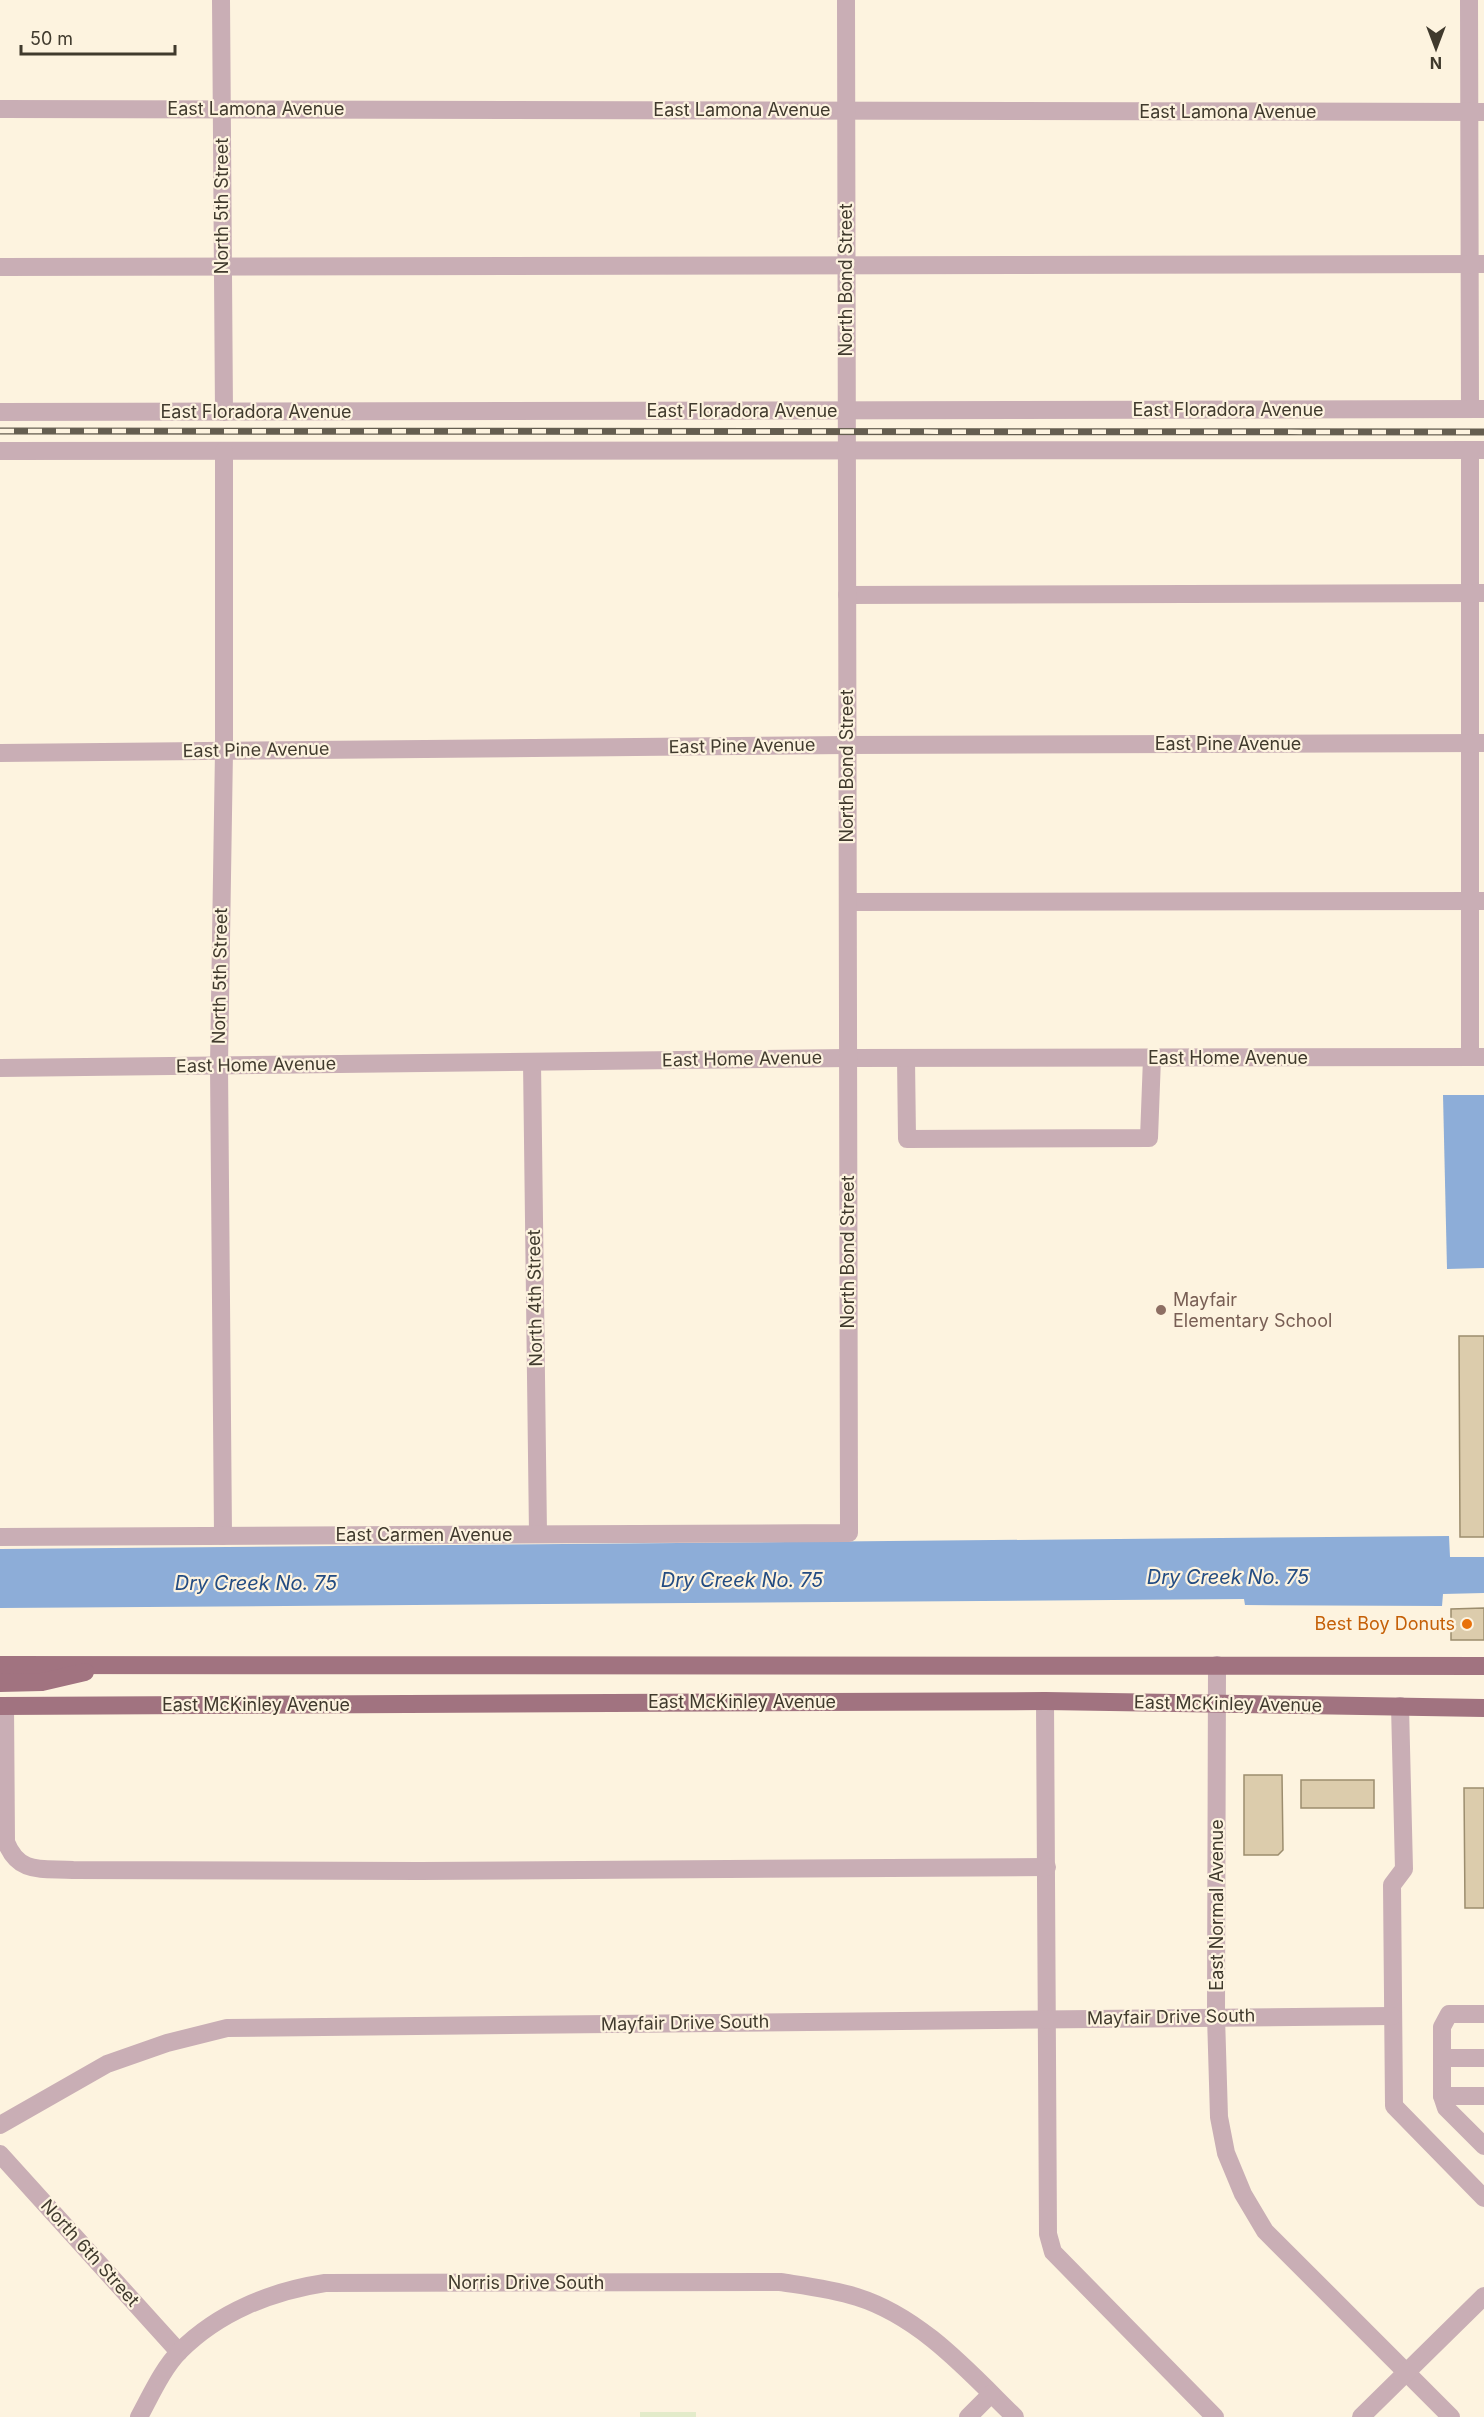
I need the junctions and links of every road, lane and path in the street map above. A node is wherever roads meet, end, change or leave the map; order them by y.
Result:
1 (221, 0) edge
2 (846, 0) edge
3 (1469, 0) edge
4 (0, 109) edge
5 (222, 109) junction
6 (846, 111) junction
7 (1477, 112) edge
8 (1477, 264) edge
9 (846, 265) junction
10 (0, 267) edge
11 (223, 267) junction
12 (1477, 409) edge
13 (846, 411) junction
14 (0, 412) edge
15 (224, 412) junction
16 (846, 450) junction
17 (1477, 450) edge
18 (0, 451) edge
19 (224, 452) junction
20 (1477, 593) edge
21 (847, 594) junction
22 (1477, 743) edge
23 (847, 745) junction
24 (224, 751) junction
25 (0, 753) edge
26 (1477, 901) edge
27 (848, 902) junction
28 (848, 1058) junction
29 (906, 1058) junction
30 (1152, 1058) junction
31 (1477, 1058) edge
32 (532, 1062) junction
33 (219, 1065) junction
34 (0, 1068) edge
35 (849, 1533) joint
36 (538, 1534) junction
37 (223, 1536) junction
38 (0, 1537) edge
39 (0, 1665) edge
40 (119, 1665) junction
41 (1217, 1665) junction
42 (1484, 1666) edge
43 (0, 1683) edge
44 (1045, 1701) junction
45 (1484, 1702) edge
46 (1217, 1704) junction
47 (2, 1706) edge
48 (1400, 1706) junction
49 (1462, 1707) junction
50 (1484, 1708) edge
51 (1047, 1867) junction
52 (1484, 2014) edge
53 (1216, 2016) junction
54 (1392, 2016) junction
55 (1047, 2018) junction
56 (1442, 2058) junction
57 (1484, 2058) edge
58 (1442, 2096) junction
59 (1484, 2096) edge
60 (0, 2125) edge
61 (1480, 2138) edge
62 (0, 2154) edge
63 (1484, 2198) edge
64 (1484, 2296) edge
65 (179, 2352) junction
66 (1406, 2371) junction
67 (992, 2394) junction
68 (139, 2417) edge
69 (968, 2417) edge
70 (1015, 2417) edge
71 (1215, 2417) edge
72 (1361, 2417) edge
73 (1451, 2417) edge

1 - 5 street, North 5th Street
2 - 6 street, North Bond Street
3 - 7 street
4 - 5 street, East Lamona Avenue
5 - 6 street, East Lamona Avenue
5 - 11 street, North 5th Street
6 - 7 street, East Lamona Avenue
6 - 9 street, North Bond Street
7 - 8 street
8 - 9 street
8 - 12 street
9 - 11 street
9 - 13 street, North Bond Street
10 - 11 street
11 - 15 street, North 5th Street
12 - 13 street, East Floradora Avenue
13 - 15 street, East Floradora Avenue
13 - 16 street, North Bond Street
14 - 15 street, East Floradora Avenue
16 - 17 street
16 - 19 street
16 - 21 street, North Bond Street
17 - 20 street
18 - 19 street
19 - 24 street, North 5th Street
20 - 21 street
20 - 22 street
21 - 23 street, North Bond Street
22 - 23 street, East Pine Avenue
22 - 26 street
23 - 24 street, East Pine Avenue
23 - 27 street, North Bond Street
24 - 25 street, East Pine Avenue
24 - 33 street, North 5th Street
26 - 27 street
26 - 31 street
27 - 28 street, North Bond Street
28 - 29 street, East Home Avenue
28 - 32 street, East Home Avenue
28 - 35 street, North Bond Street
29 - 30 street, East Home Avenue
29 - 30 street
30 - 31 street, East Home Avenue
32 - 33 street, East Home Avenue
32 - 36 street, North 4th Street
33 - 34 street, East Home Avenue
33 - 37 street, North 5th Street
35 - 36 street, East Carmen Avenue
36 - 37 street, East Carmen Avenue
37 - 38 street, East Carmen Avenue
39 - 40 main road, East McKinley Avenue
40 - 41 main road, East McKinley Avenue
40 - 43 main road
41 - 42 main road, East McKinley Avenue
41 - 46 street, East Normal Avenue
44 - 46 main road, East McKinley Avenue
44 - 47 main road, East McKinley Avenue
44 - 51 street
45 - 49 main road
46 - 48 main road, East McKinley Avenue
46 - 53 street, East Normal Avenue
47 - 51 street
48 - 49 main road, East McKinley Avenue
48 - 54 street
49 - 50 main road, East McKinley Avenue
51 - 55 street
52 - 56 street
53 - 54 street, Mayfair Drive South
53 - 55 street, Mayfair Drive South
53 - 66 street, East Normal Avenue
54 - 63 street
55 - 60 street, Mayfair Drive South
55 - 71 street
56 - 57 street
56 - 58 street
58 - 59 street
58 - 61 street
62 - 65 street, North 6th Street
64 - 66 street
65 - 67 street, Norris Drive South
65 - 68 street, Norris Drive South
66 - 72 street
66 - 73 street, East Normal Avenue
67 - 69 street
67 - 70 street, Norris Drive South

